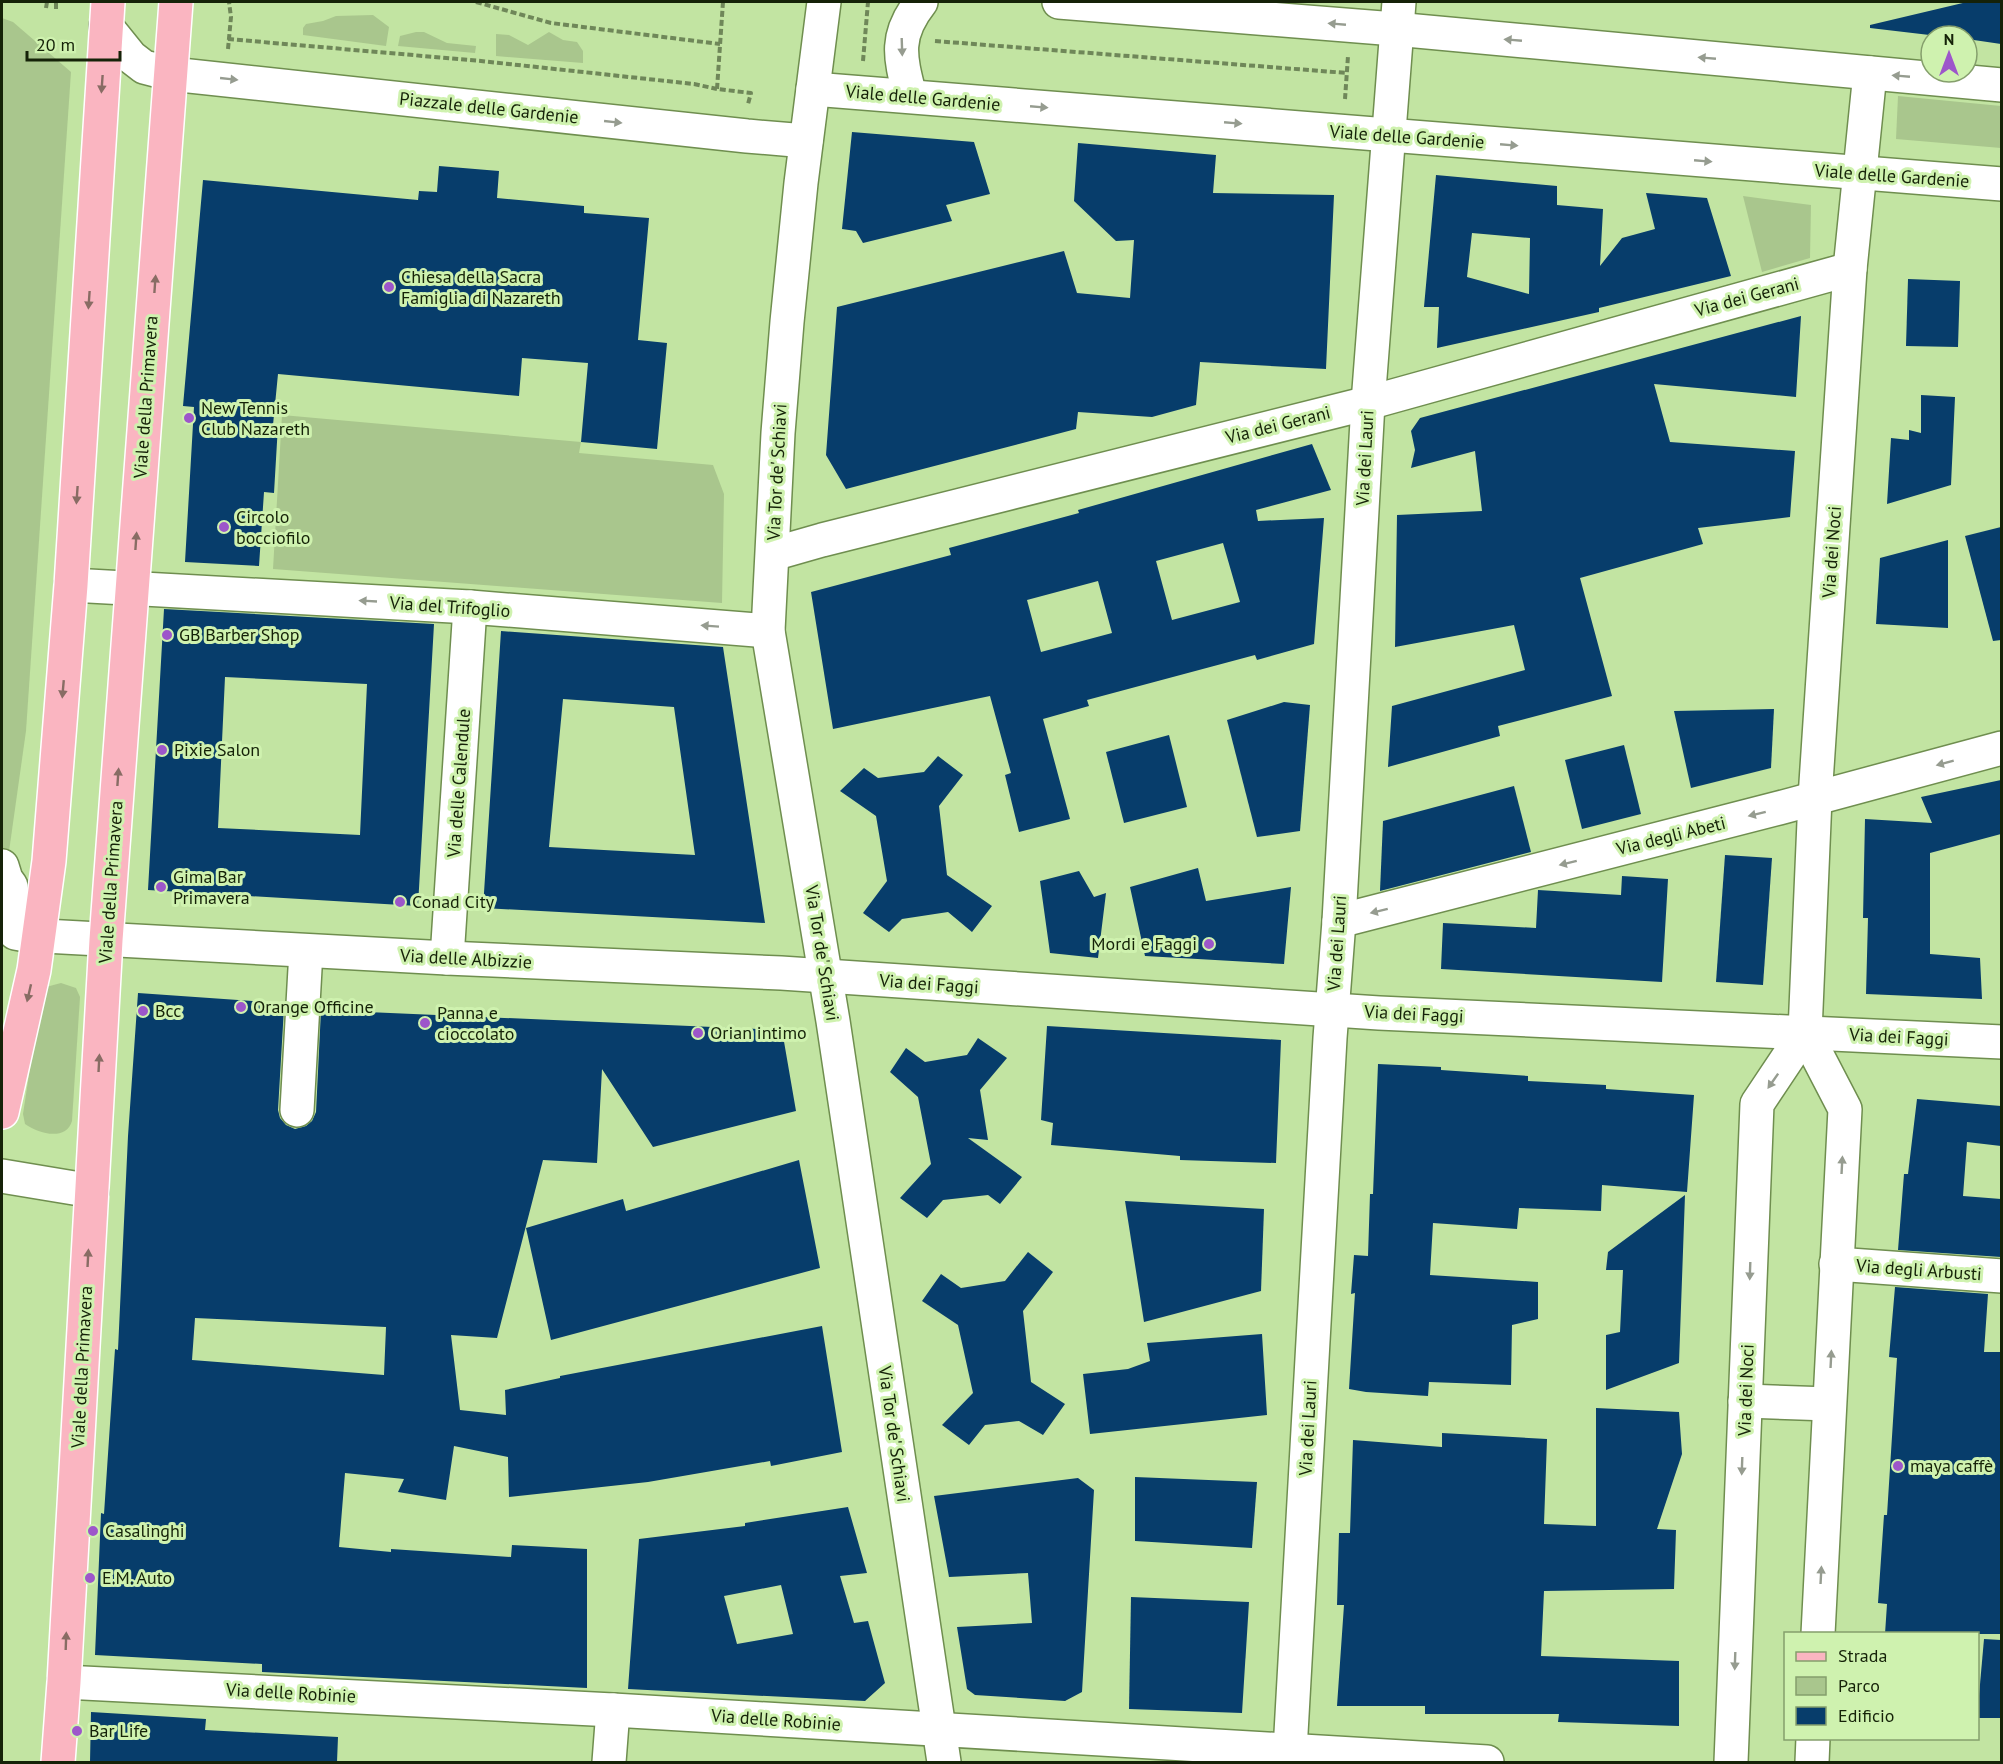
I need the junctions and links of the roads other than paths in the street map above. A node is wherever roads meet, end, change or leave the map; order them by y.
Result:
1 (176, 2) edge
2 (824, 2) edge
3 (921, 2) edge
4 (1059, 2) edge
5 (107, 14) edge
6 (1397, 15) edge
7 (1870, 73) junction
8 (171, 74) junction
9 (2001, 85) edge
10 (813, 89) junction
11 (910, 96) junction
12 (1388, 135) junction
13 (806, 141) junction
14 (1859, 173) junction
15 (2001, 184) edge
16 (1850, 269) junction
17 (1368, 403) junction
18 (773, 554) junction
19 (71, 585) junction
20 (132, 587) junction
21 (470, 607) junction
22 (768, 631) junction
23 (2001, 748) edge
24 (1815, 798) junction
25 (2, 866) edge
26 (1339, 921) junction
27 (40, 935) junction
28 (106, 940) junction
29 (306, 951) junction
30 (447, 958) junction
31 (826, 976) junction
32 (1332, 1010) junction
33 (1805, 1032) junction
34 (2001, 1042) edge
35 (297, 1110) dead end
36 (2, 1112) edge
37 (2, 1176) edge
38 (92, 1191) junction
39 (1836, 1264) junction
40 (2001, 1275) edge
41 (1745, 1401) junction
42 (1828, 1404) junction
43 (1818, 1632) edge
44 (64, 1682) junction
45 (613, 1710) junction
46 (939, 1730) junction
47 (1813, 1740) edge
48 (1290, 1751) junction
49 (58, 1762) edge
50 (609, 1762) edge
51 (944, 1762) edge
52 (1487, 1762) edge
53 (1731, 1762) edge
54 (1812, 1762) edge

1 - 8 main road, Viale della Primavera
2 - 10 street, Via Tor de' Schiavi
3 -> 11 street
6 -> 4 street
5 - 8 street, Piazzale delle Gardenie
5 -> 19 main road
7 -> 6 street
6 - 12 street, Via dei Lauri
9 -> 7 street
7 - 14 street, Via dei Noci
8 -> 13 street, Piazzale delle Gardenie
20 -> 8 main road, Viale della Primavera
10 - 11 street, Viale delle Gardenie
10 - 13 street, Via Tor de' Schiavi
11 -> 12 street, Viale delle Gardenie
12 -> 14 street, Viale delle Gardenie
12 - 17 street, Via dei Lauri
13 - 18 street, Via Tor de' Schiavi
14 - 15 street, Viale delle Gardenie
14 - 16 street, Via dei Noci
16 - 17 street, Via dei Gerani
16 - 24 street, Via dei Noci
17 - 18 street, Via dei Gerani
17 - 26 street, Via dei Lauri
18 - 22 street, Via Tor de' Schiavi
19 - 20 street, Via del Trifoglio
19 -> 27 main road
21 -> 20 street, Via del Trifoglio
28 -> 20 main road, Viale della Primavera
22 -> 21 street, Via del Trifoglio
21 - 30 street, Via delle Calendule
22 - 31 street, Via Tor de' Schiavi
23 -> 24 street, Via degli Abeti
24 -> 26 street, Via degli Abeti
24 - 33 street, Via dei Noci
25 - 27 street, Via delle Albizzie
26 - 32 street, Via dei Lauri
27 - 28 street, Via delle Albizzie
27 -> 36 main road
28 - 29 street, Via delle Albizzie
38 -> 28 main road, Viale della Primavera
29 - 30 street, Via delle Albizzie
29 - 35 street
30 - 31 street, Via delle Albizzie
31 - 32 street, Via dei Faggi
31 - 46 street, Via Tor de' Schiavi
32 - 33 street, Via dei Faggi
32 - 48 street, Via dei Lauri
33 - 34 street, Via dei Faggi
39 -> 33 street, Via dei Noci
33 -> 41 street, Via dei Noci
37 - 38 street
44 -> 38 main road, Viale della Primavera
39 - 40 street, Via degli Arbusti
42 -> 39 street, Via dei Noci
41 - 42 street
41 -> 53 street, Via dei Noci
43 -> 42 street, Via dei Noci
44 - 45 street, Via delle Robinie
44 - 49 main road, Viale della Primavera
45 - 46 street, Via delle Robinie
45 - 50 street
46 - 48 street, Via delle Robinie
46 - 51 street, Via Tor de' Schiavi
47 - 54 street
48 - 52 street, Via delle Robinie

